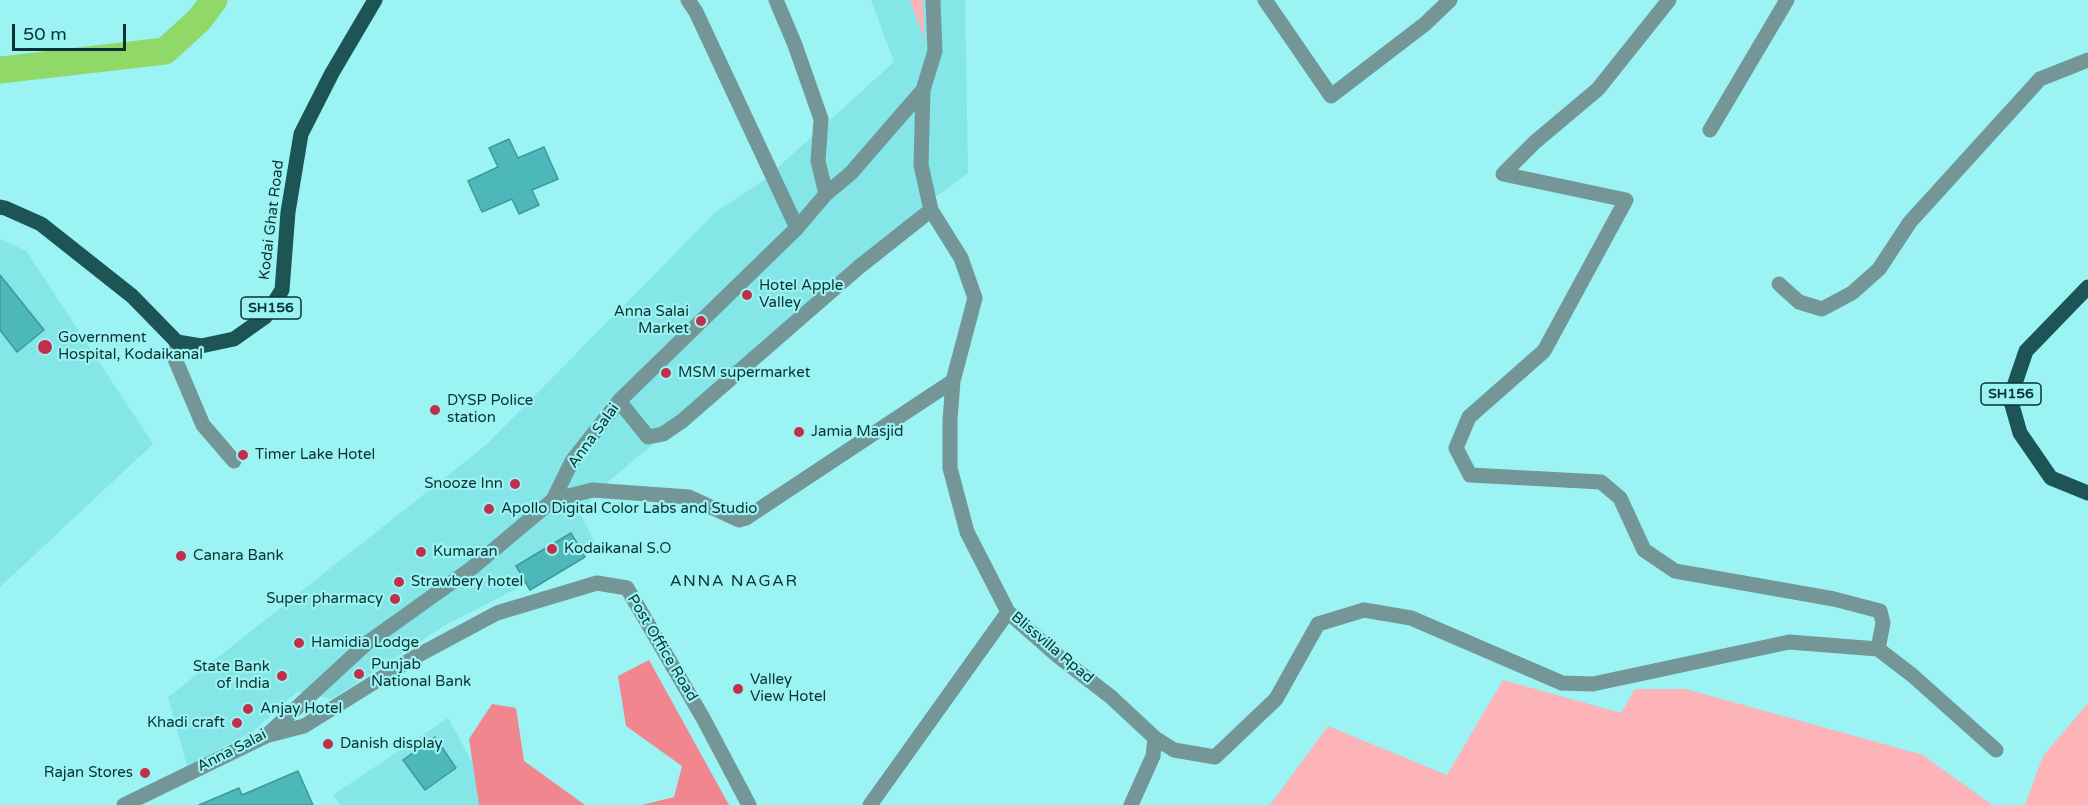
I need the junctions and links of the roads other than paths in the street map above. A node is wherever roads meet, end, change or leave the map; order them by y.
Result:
1 (375, 0) edge
2 (688, 0) edge
3 (776, 0) edge
4 (933, 0) edge
5 (1265, 0) edge
6 (1450, 0) edge
7 (1669, 0) edge
8 (1787, 0) edge
9 (2088, 60) edge
10 (923, 90) junction
11 (1710, 130) dead end
12 (825, 194) junction
13 (0, 207) edge
14 (931, 210) junction
15 (796, 228) junction
16 (1779, 284) dead end
17 (2088, 287) edge
18 (177, 342) junction
19 (953, 381) junction
20 (619, 401) junction
21 (234, 461) dead end
22 (2088, 493) edge
23 (553, 500) junction
24 (1008, 612) junction
25 (1878, 649) junction
26 (266, 736) junction
27 (1155, 738) junction
28 (1996, 750) dead end
29 (124, 805) edge
30 (750, 805) edge
31 (870, 805) edge
32 (1131, 805) edge

1 - 18 main road, Kodai Ghat Road / SH156
2 - 15 street
3 - 12 street
4 - 10 street, Anna Salai
5 - 6 street
7 - 25 street
8 - 11 street
9 - 16 street
10 - 12 street, Anna Salai
10 - 14 street, Blissvilla Rpad
12 - 15 street, Anna Salai
13 - 18 main road
14 - 19 street, Blissvilla Rpad
14 - 20 street
15 - 20 street, Anna Salai
17 - 22 main road, SH156
18 - 21 street
19 - 23 street
19 - 24 street, Blissvilla Rpad
20 - 23 street, Anna Salai
23 - 26 street, Anna Salai
24 - 27 street, Blissvilla Rpad
24 - 31 street
25 - 27 street, Blissvilla Rpad
25 - 28 street
26 - 29 street, Anna Salai
26 - 30 street, Post Office Road
27 - 32 street

